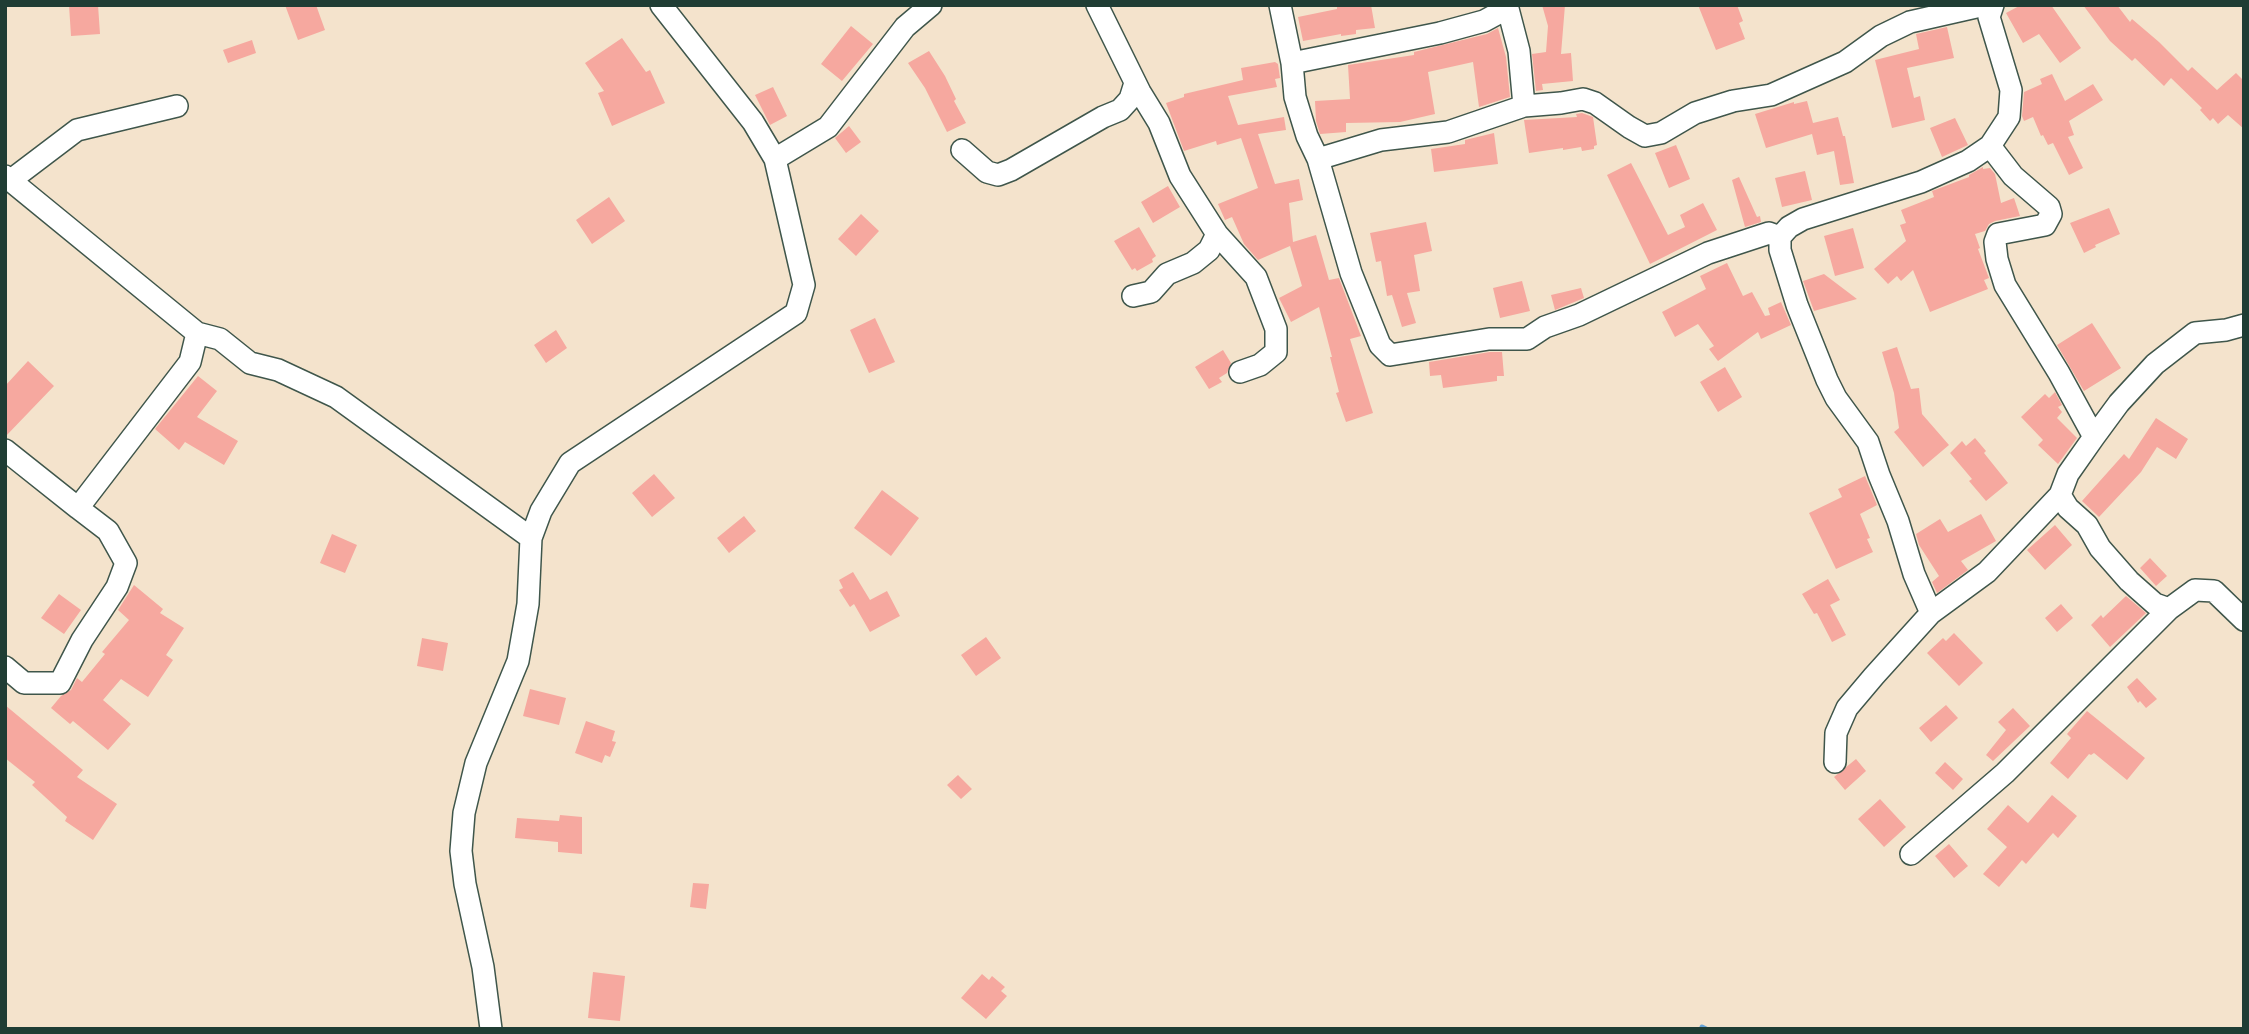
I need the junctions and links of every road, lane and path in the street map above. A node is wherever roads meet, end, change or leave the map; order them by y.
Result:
1 (661, 5) edge
2 (931, 5) edge
3 (1097, 5) edge
4 (1280, 5) edge
5 (1985, 5) edge
6 (1993, 5) edge
7 (1508, 7) edge
8 (1292, 63) junction
9 (1135, 83) junction
10 (177, 106) dead end
11 (1524, 106) junction
12 (1990, 146) junction
13 (962, 150) dead end
14 (775, 159) junction
15 (1318, 159) junction
16 (8, 178) edge
17 (1217, 234) junction
18 (1780, 237) junction
19 (1133, 296) dead end
20 (2244, 325) edge
21 (197, 333) junction
22 (1240, 372) dead end
23 (2094, 437) junction
24 (5, 450) edge
25 (2060, 495) junction
26 (78, 509) junction
27 (530, 538) junction
28 (2169, 609) junction
29 (1931, 613) junction
30 (2244, 620) edge
31 (5, 667) edge
32 (1835, 762) dead end
33 (1911, 854) dead end
34 (491, 1029) edge

1 - 14 street
2 - 14 street
3 - 9 street
4 - 8 street
5 - 11 street
6 - 12 street
7 - 8 street
7 - 11 street
8 - 15 street
9 - 13 street
9 - 17 street
10 - 16 street
11 - 15 street
12 - 18 street
12 - 23 street
14 - 27 street
15 - 18 street
16 - 21 street
17 - 19 street
17 - 22 street
18 - 29 street
20 - 23 street
21 - 26 street
21 - 27 street
23 - 25 street
24 - 26 street
25 - 28 street
25 - 29 street
26 - 31 street
27 - 34 street
28 - 30 street
28 - 33 street
29 - 32 street

